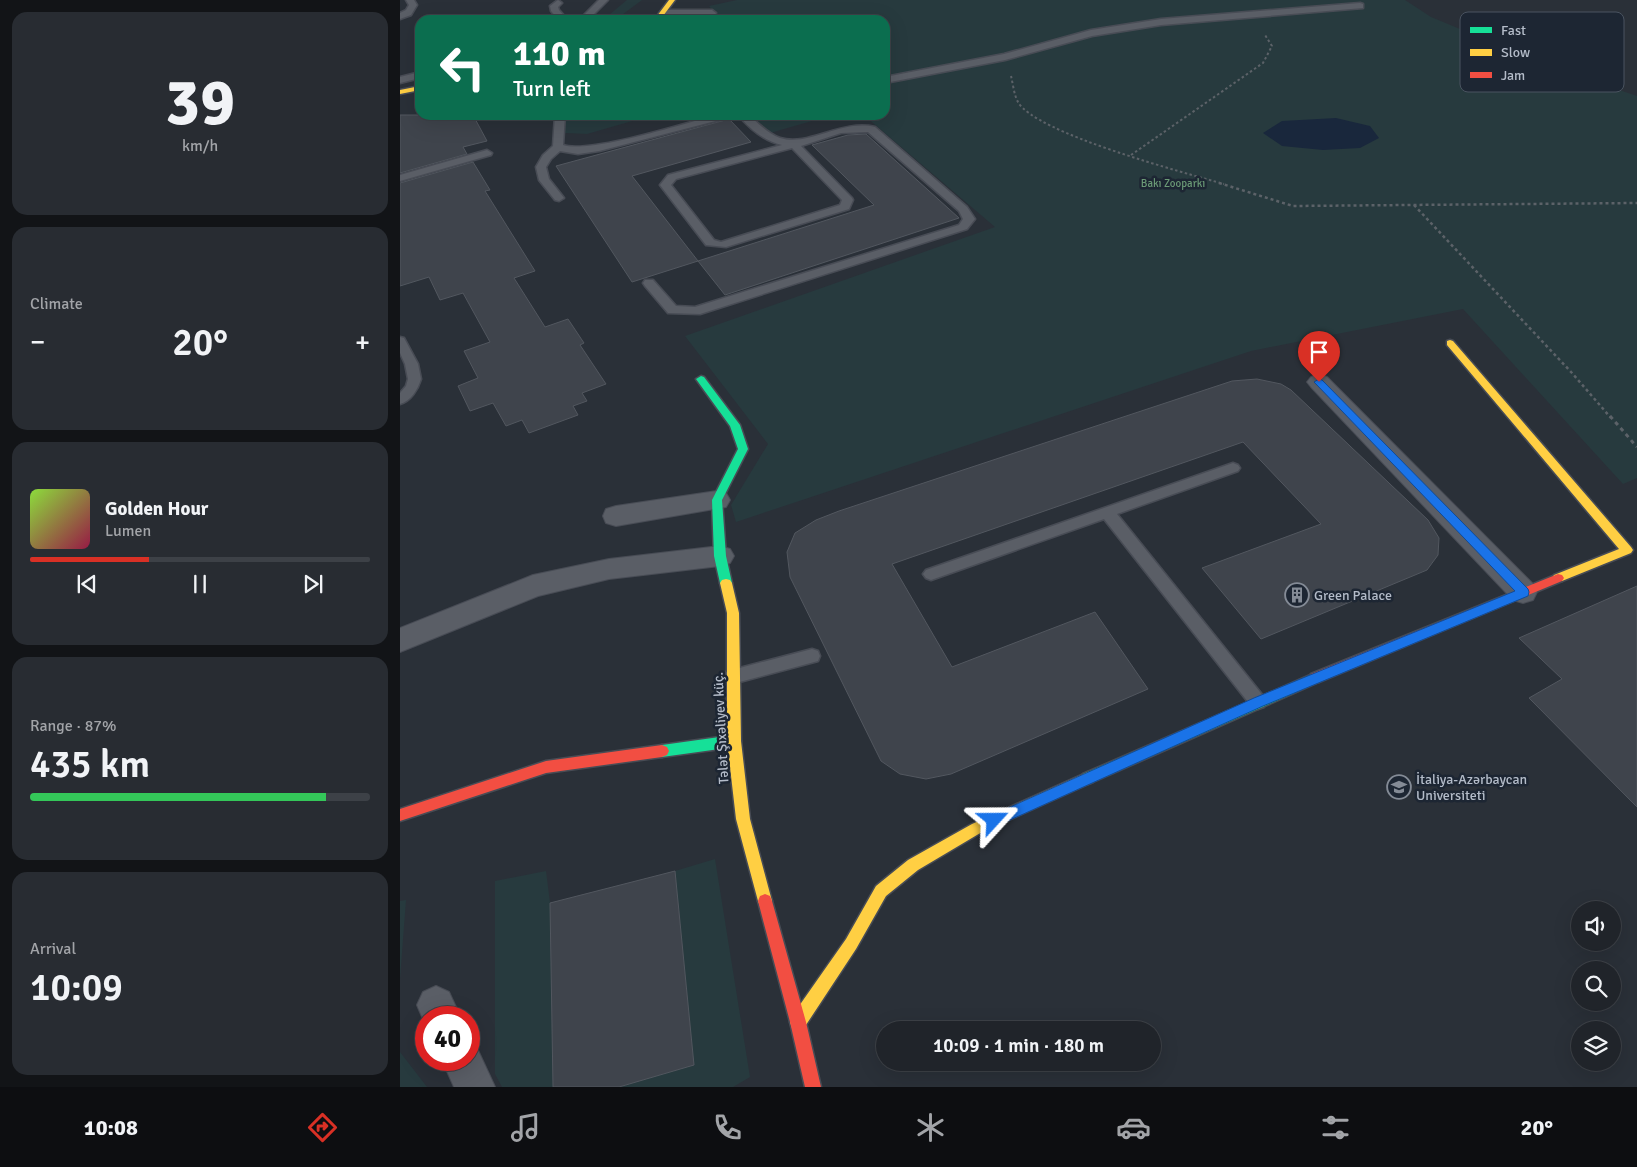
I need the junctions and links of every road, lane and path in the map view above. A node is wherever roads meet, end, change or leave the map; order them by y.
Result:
1 (410, 0) edge
2 (604, 0) edge
3 (672, 0) edge
4 (558, 3) dead end
5 (1360, 6) dead end
6 (712, 13) dead end
7 (559, 15) edge
8 (588, 15) edge
9 (662, 15) edge
10 (678, 15) edge
11 (1252, 15) junction
12 (400, 16) edge
13 (1005, 56) junction
14 (415, 76) edge
15 (890, 79) edge
16 (400, 80) edge
17 (415, 89) edge
18 (400, 92) edge
19 (560, 120) edge
20 (708, 120) edge
21 (749, 120) edge
22 (794, 144) junction
23 (558, 147) junction
24 (487, 153) dead end
25 (1131, 156) junction
26 (400, 178) edge
27 (559, 198) dead end
28 (1637, 203) edge
29 (1414, 205) junction
30 (649, 284) dead end
31 (400, 341) edge
32 (1450, 343) dead end
33 (701, 380) dead end
34 (1319, 382) dead end
35 (400, 400) edge
36 (1637, 447) edge
37 (1233, 468) dead end
38 (717, 500) junction
39 (1107, 512) junction
40 (616, 516) dead end
41 (720, 556) junction
42 (931, 574) dead end
43 (1524, 592) junction
44 (400, 640) edge
45 (812, 656) dead end
46 (732, 677) junction
47 (1258, 702) junction
48 (734, 741) junction
49 (400, 815) edge
50 (798, 1022) junction
51 (467, 1071) edge
52 (474, 1087) edge
53 (812, 1087) edge

1 - 12 lane
2 - 8 lane
3 - 9 street
4 - 7 lane
5 - 11 lane
6 - 10 lane
11 - 13 lane
11 - 25 path
13 - 15 lane
13 - 25 path
14 - 16 lane
17 - 18 street
19 - 23 lane
20 - 23 lane
21 - 22 lane
22 - 22 lane
22 - 30 lane
23 - 27 lane
24 - 26 lane
25 - 29 path
28 - 29 path
29 - 36 path
31 - 35 lane
32 - 43 street
33 - 38 street
34 - 43 street
37 - 39 lane
38 - 40 street
38 - 41 street, Tələt Şıxəliyev küç.
39 - 42 lane
39 - 47 lane
41 - 44 street
41 - 46 street, Tələt Şıxəliyev küç.
43 - 47 street
45 - 46 lane
46 - 48 street, Tələt Şıxəliyev küç.
47 - 50 street
48 - 49 street
48 - 50 street, Tələt Şıxəliyev küç.
50 - 53 street, Tələt Şıxəliyev küç.
51 - 52 street

